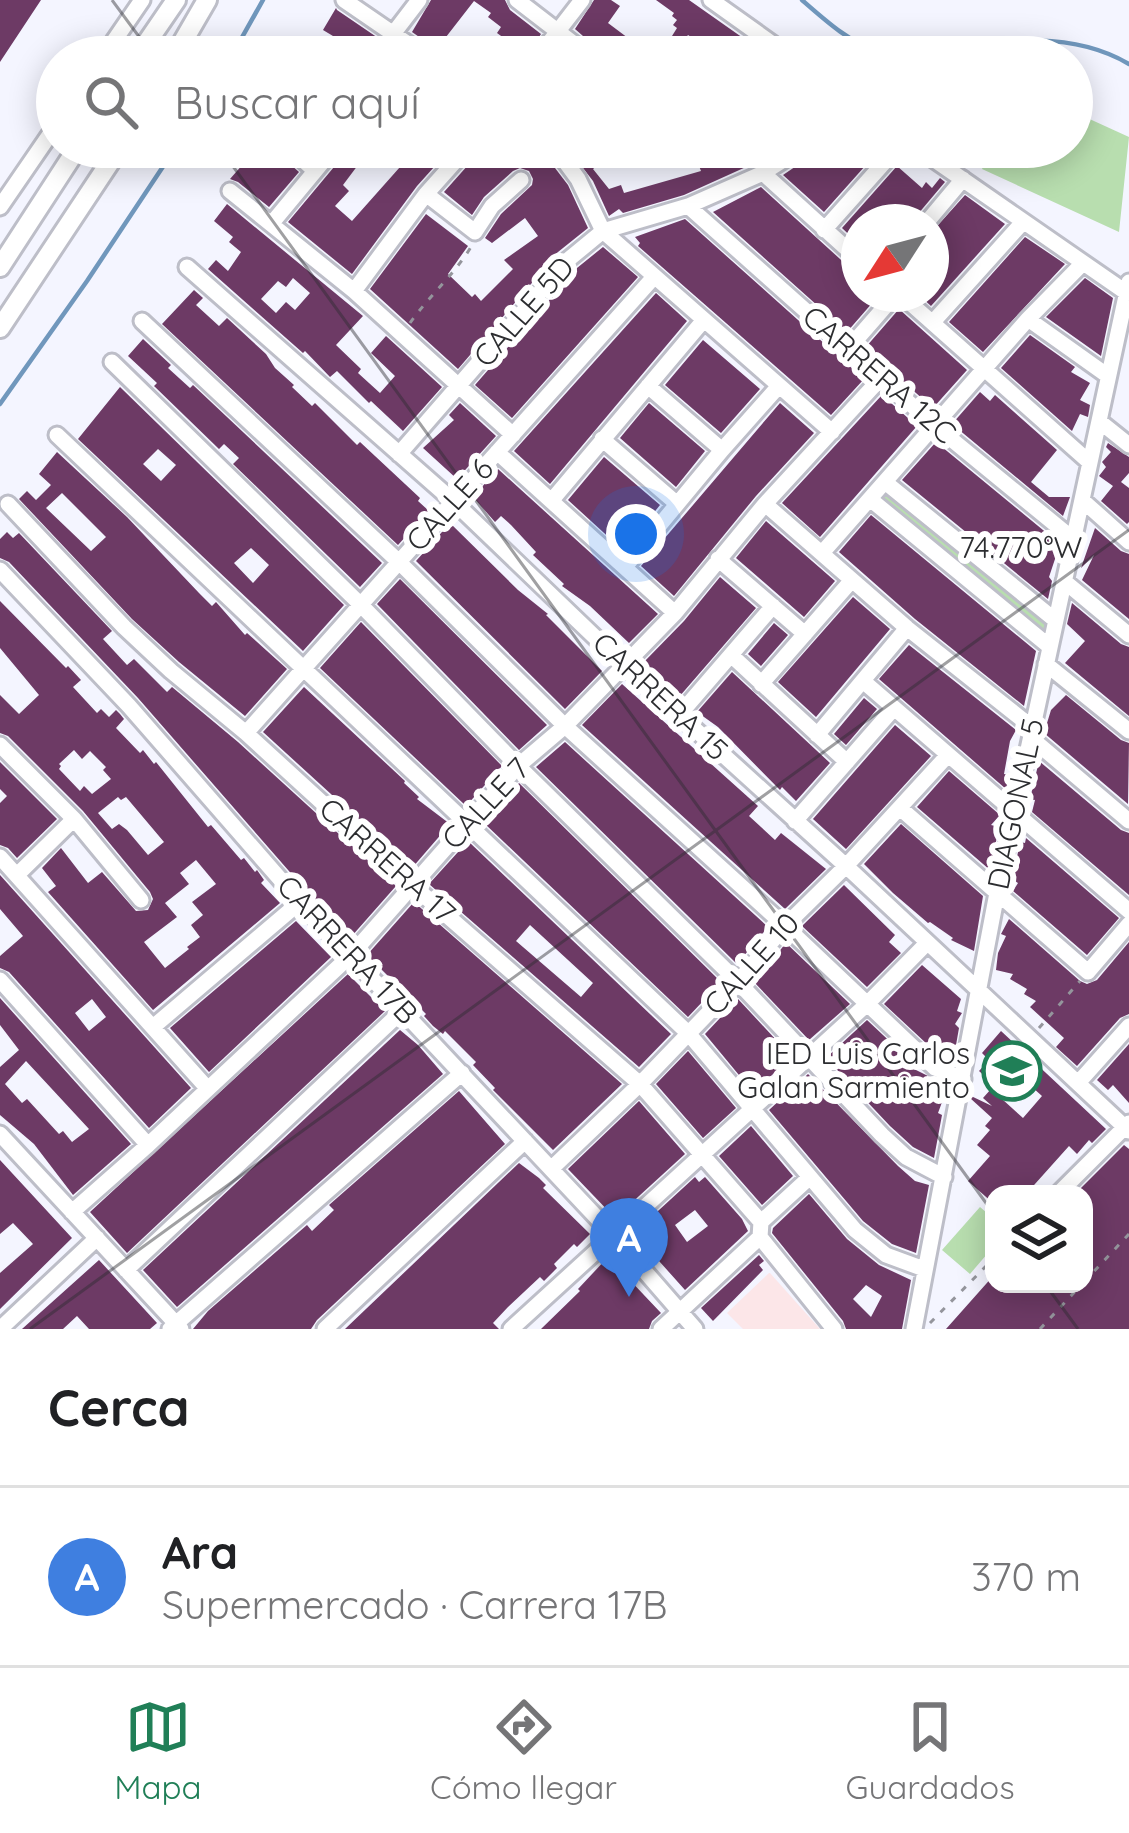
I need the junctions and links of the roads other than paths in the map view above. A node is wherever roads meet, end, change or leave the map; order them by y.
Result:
1 (142, 0) edge
2 (176, 0) edge
3 (207, 0) edge
4 (344, 0) edge
5 (419, 0) edge
6 (517, 0) edge
7 (582, 0) edge
8 (711, 0) edge
9 (557, 31) junction
10 (393, 34) junction
11 (117, 36) edge
12 (151, 36) edge
13 (186, 36) edge
14 (395, 36) edge
15 (553, 36) edge
16 (564, 36) edge
17 (762, 36) edge
18 (36, 155) edge
19 (64, 168) edge
20 (106, 168) edge
21 (312, 168) edge
22 (317, 168) edge
23 (449, 168) edge
24 (570, 168) edge
25 (771, 168) edge
26 (879, 168) edge
27 (947, 168) edge
28 (315, 171) junction
29 (763, 173) junction
30 (963, 179) junction
31 (521, 180) dead end
32 (230, 190) dead end
33 (426, 194) junction
34 (942, 204) edge
35 (688, 206) junction
36 (0, 207) edge
37 (1023, 222) junction
38 (272, 223) junction
39 (824, 230) junction
40 (603, 231) junction
41 (841, 245) edge
42 (1083, 262) junction
43 (0, 267) edge
44 (188, 267) dead end
45 (653, 278) junction
46 (1128, 288) edge
47 (353, 291) junction
48 (882, 312) edge
49 (920, 312) edge
50 (1028, 319) junction
51 (142, 321) dead end
52 (704, 321) junction
53 (933, 322) junction
54 (0, 328) edge
55 (849, 348) junction
56 (1122, 356) edge
57 (112, 362) dead end
58 (984, 370) junction
59 (1108, 376) junction
60 (881, 378) junction
61 (460, 386) junction
62 (648, 386) junction
63 (778, 387) junction
64 (1099, 421) junction
65 (934, 425) junction
66 (832, 432) junction
67 (57, 435) dead end
68 (513, 435) junction
69 (602, 439) junction
70 (1129, 445) edge
71 (722, 450) junction
72 (497, 452) junction
73 (399, 454) junction
74 (1088, 461) junction
75 (885, 482) junction
76 (551, 500) junction
77 (871, 500) junction
78 (1082, 500) junction
79 (453, 501) junction
80 (676, 503) junction
81 (8, 504) dead end
82 (765, 504) junction
83 (1073, 539) junction
84 (1129, 542) edge
85 (967, 549) junction
86 (822, 553) junction
87 (718, 560) junction
88 (399, 562) junction
89 (625, 566) junction
90 (952, 567) junction
91 (0, 570) edge
92 (852, 580) junction
93 (1064, 581) junction
94 (361, 605) junction
95 (773, 606) junction
96 (675, 613) junction
97 (1055, 620) junction
98 (907, 628) junction
99 (805, 634) junction
100 (1129, 635) edge
101 (731, 656) junction
102 (1048, 656) junction
103 (626, 666) junction
104 (304, 668) junction
105 (863, 681) junction
106 (761, 684) junction
107 (894, 708) junction
108 (679, 715) junction
109 (565, 726) junction
110 (1129, 731) edge
111 (246, 733) junction
112 (1032, 733) junction
113 (817, 735) junction
114 (0, 745) edge
115 (948, 755) junction
116 (847, 762) junction
117 (518, 766) junction
118 (900, 808) junction
119 (1014, 813) junction
120 (1128, 817) edge
121 (74, 819) junction
122 (466, 821) junction
123 (796, 821) junction
124 (0, 856) edge
125 (846, 866) junction
126 (18, 874) junction
127 (412, 885) junction
128 (997, 893) junction
129 (141, 899) dead end
130 (300, 902) junction
131 (1129, 911) edge
132 (1129, 924) edge
133 (785, 926) junction
134 (927, 943) junction
135 (351, 955) junction
136 (0, 980) edge
137 (738, 982) junction
138 (980, 992) junction
139 (866, 1004) junction
140 (403, 1010) junction
141 (1129, 1026) edge
142 (153, 1027) junction
143 (688, 1033) junction
144 (810, 1056) junction
145 (461, 1073) junction
146 (963, 1079) junction
147 (1078, 1083) junction
148 (640, 1084) junction
149 (208, 1089) junction
150 (753, 1109) junction
151 (1128, 1127) edge
152 (0, 1134) edge
153 (525, 1141) junction
154 (148, 1145) junction
155 (702, 1156) junction
156 (551, 1169) junction
157 (810, 1177) junction
158 (944, 1177) junction
159 (1067, 1185) edge
160 (72, 1212) junction
161 (760, 1229) junction
162 (615, 1237) junction
163 (97, 1238) junction
164 (925, 1269) junction
165 (126, 1270) junction
166 (679, 1311) junction
167 (176, 1327) edge
168 (0, 1329) edge
169 (325, 1329) edge
170 (511, 1329) edge
171 (661, 1329) edge
172 (695, 1329) edge
173 (834, 1329) edge
174 (914, 1329) edge

1 - 11 street
2 - 12 main road
3 - 13 main road
4 - 10 street
5 - 10 street
6 - 9 street
7 - 9 street
8 - 17 street
9 - 15 street
9 - 16 street
10 - 14 street
18 - 36 street
19 - 43 main road
20 - 54 main road
21 - 28 street
22 - 28 street
23 - 33 street
24 - 40 street
25 - 29 street, CALLE 5D
26 - 39 street
27 - 30 street
28 - 38 street
29 - 35 street, CALLE 5D
29 - 39 street
30 - 34 street
30 - 37 street
31 - 33 street
32 - 38 street
33 - 47 street
35 - 40 street, CALLE 5D
35 - 55 street, CARRERA 12C
37 - 42 street
37 - 53 street
38 - 47 street
39 - 41 street
40 - 45 street
40 - 61 street, CALLE 5D
42 - 46 street
42 - 50 street
44 - 73 street, CARRERA 15
45 - 52 street
45 - 68 street, CALLE 6
46 - 56 street, DIAGONAL 5
47 - 61 street
48 - 55 street
49 - 53 street
50 - 58 street
50 - 59 street
51 - 88 street
52 - 62 street
52 - 63 street
53 - 58 street
55 - 60 street, CARRERA 12C
56 - 59 street, DIAGONAL 5
57 - 94 street
58 - 65 street
58 - 74 street
59 - 64 street, DIAGONAL 5
60 - 65 street, CARRERA 12C
60 - 66 street, CALLE 7
61 - 68 street
61 - 73 street, CALLE 5D
62 - 69 street
62 - 71 street
63 - 66 street
63 - 71 street
64 - 70 street
64 - 74 street, DIAGONAL 5
65 - 75 street
65 - 83 street, CARRERA 12C
66 - 82 street, CALLE 7
67 - 104 street
68 - 72 street, CALLE 6
69 - 76 street
69 - 80 street
71 - 80 street
72 - 76 street
72 - 79 street, CALLE 6
73 - 79 street, CARRERA 15
74 - 78 street, DIAGONAL 5
75 - 77 street
75 - 85 street
76 - 89 street
77 - 86 street
77 - 90 street
78 - 83 street, DIAGONAL 5
78 - 84 street
79 - 88 street, CALLE 6
79 - 103 street, CARRERA 15
80 - 89 street
81 - 111 street, CARRERA 17
82 - 86 street
82 - 87 street, CALLE 7
83 - 93 street, DIAGONAL 5
85 - 90 street
85 - 97 street
86 - 92 street
87 - 95 street
87 - 96 street, CALLE 7
88 - 94 street, CALLE 6
88 - 109 street
89 - 96 street
90 - 102 street
91 - 130 street, CARRERA 17B
92 - 98 street
92 - 99 street
93 - 97 street, DIAGONAL 5
93 - 100 street
94 - 104 street, CALLE 6
94 - 117 street
95 - 99 street
95 - 101 street
96 - 103 street, CALLE 7
97 - 102 street, DIAGONAL 5
98 - 105 street
98 - 112 street
99 - 106 street
101 - 106 street
101 - 108 street
102 - 110 street
102 - 112 street, DIAGONAL 5
103 - 108 street, CARRERA 15
103 - 109 street, CALLE 7
104 - 111 street, CALLE 6
104 - 122 street
105 - 107 street
105 - 113 street
106 - 113 street
107 - 115 street
107 - 116 street
108 - 123 street, CARRERA 15
109 - 117 street, CALLE 7
109 - 133 street
111 - 127 street, CARRERA 17
112 - 119 street, DIAGONAL 5
112 - 120 street
113 - 116 street
114 - 121 street
115 - 118 street, CALLE 10
115 - 119 street
116 - 123 street
117 - 122 street, CALLE 7
117 - 137 street
118 - 125 street, CALLE 10
118 - 128 street
119 - 128 street, DIAGONAL 5
119 - 131 street
121 - 126 street
121 - 129 street
122 - 127 street, CALLE 7
122 - 143 street
123 - 125 street, CARRERA 15
124 - 126 street
125 - 133 street, CALLE 10
125 - 134 street, CARRERA 15
126 - 142 street
127 - 135 street, CALLE 7
127 - 148 street, CARRERA 17
128 - 132 street
128 - 138 street, DIAGONAL 5
130 - 135 street, CARRERA 17B
130 - 142 street
133 - 137 street, CALLE 10
133 - 139 street
134 - 138 street, CARRERA 15
134 - 139 street
135 - 140 street, CARRERA 17B
135 - 149 street, CALLE 7
136 - 154 street
137 - 143 street, CALLE 10
137 - 144 street
138 - 146 street, DIAGONAL 5
138 - 147 street, CARRERA 15
139 - 144 street
139 - 146 street
140 - 145 street, CARRERA 17B
140 - 165 street
141 - 147 street
142 - 149 street
143 - 148 street, CALLE 10
143 - 150 street
144 - 150 street
144 - 158 street
145 - 153 street, CARRERA 17B
145 - 167 street
146 - 158 street, DIAGONAL 5
147 - 151 street, CARRERA 15
148 - 155 street, CARRERA 17
148 - 156 street, CALLE 10
149 - 154 street, CALLE 7
150 - 155 street
150 - 157 street
151 - 159 street
152 - 160 street
153 - 156 street, CARRERA 17B
153 - 169 street
154 - 160 street, CALLE 7
155 - 161 street, CARRERA 17
155 - 162 street
156 - 162 street, CARRERA 17B
157 - 161 street
157 - 164 street
158 - 164 street, DIAGONAL 5
160 - 163 street
161 - 166 street
161 - 173 street, CARRERA 17
162 - 166 street, CARRERA 17B
162 - 170 street
163 - 165 street
163 - 168 street
164 - 174 street, DIAGONAL 5
165 - 167 street
166 - 171 street
166 - 172 street, CARRERA 17B

